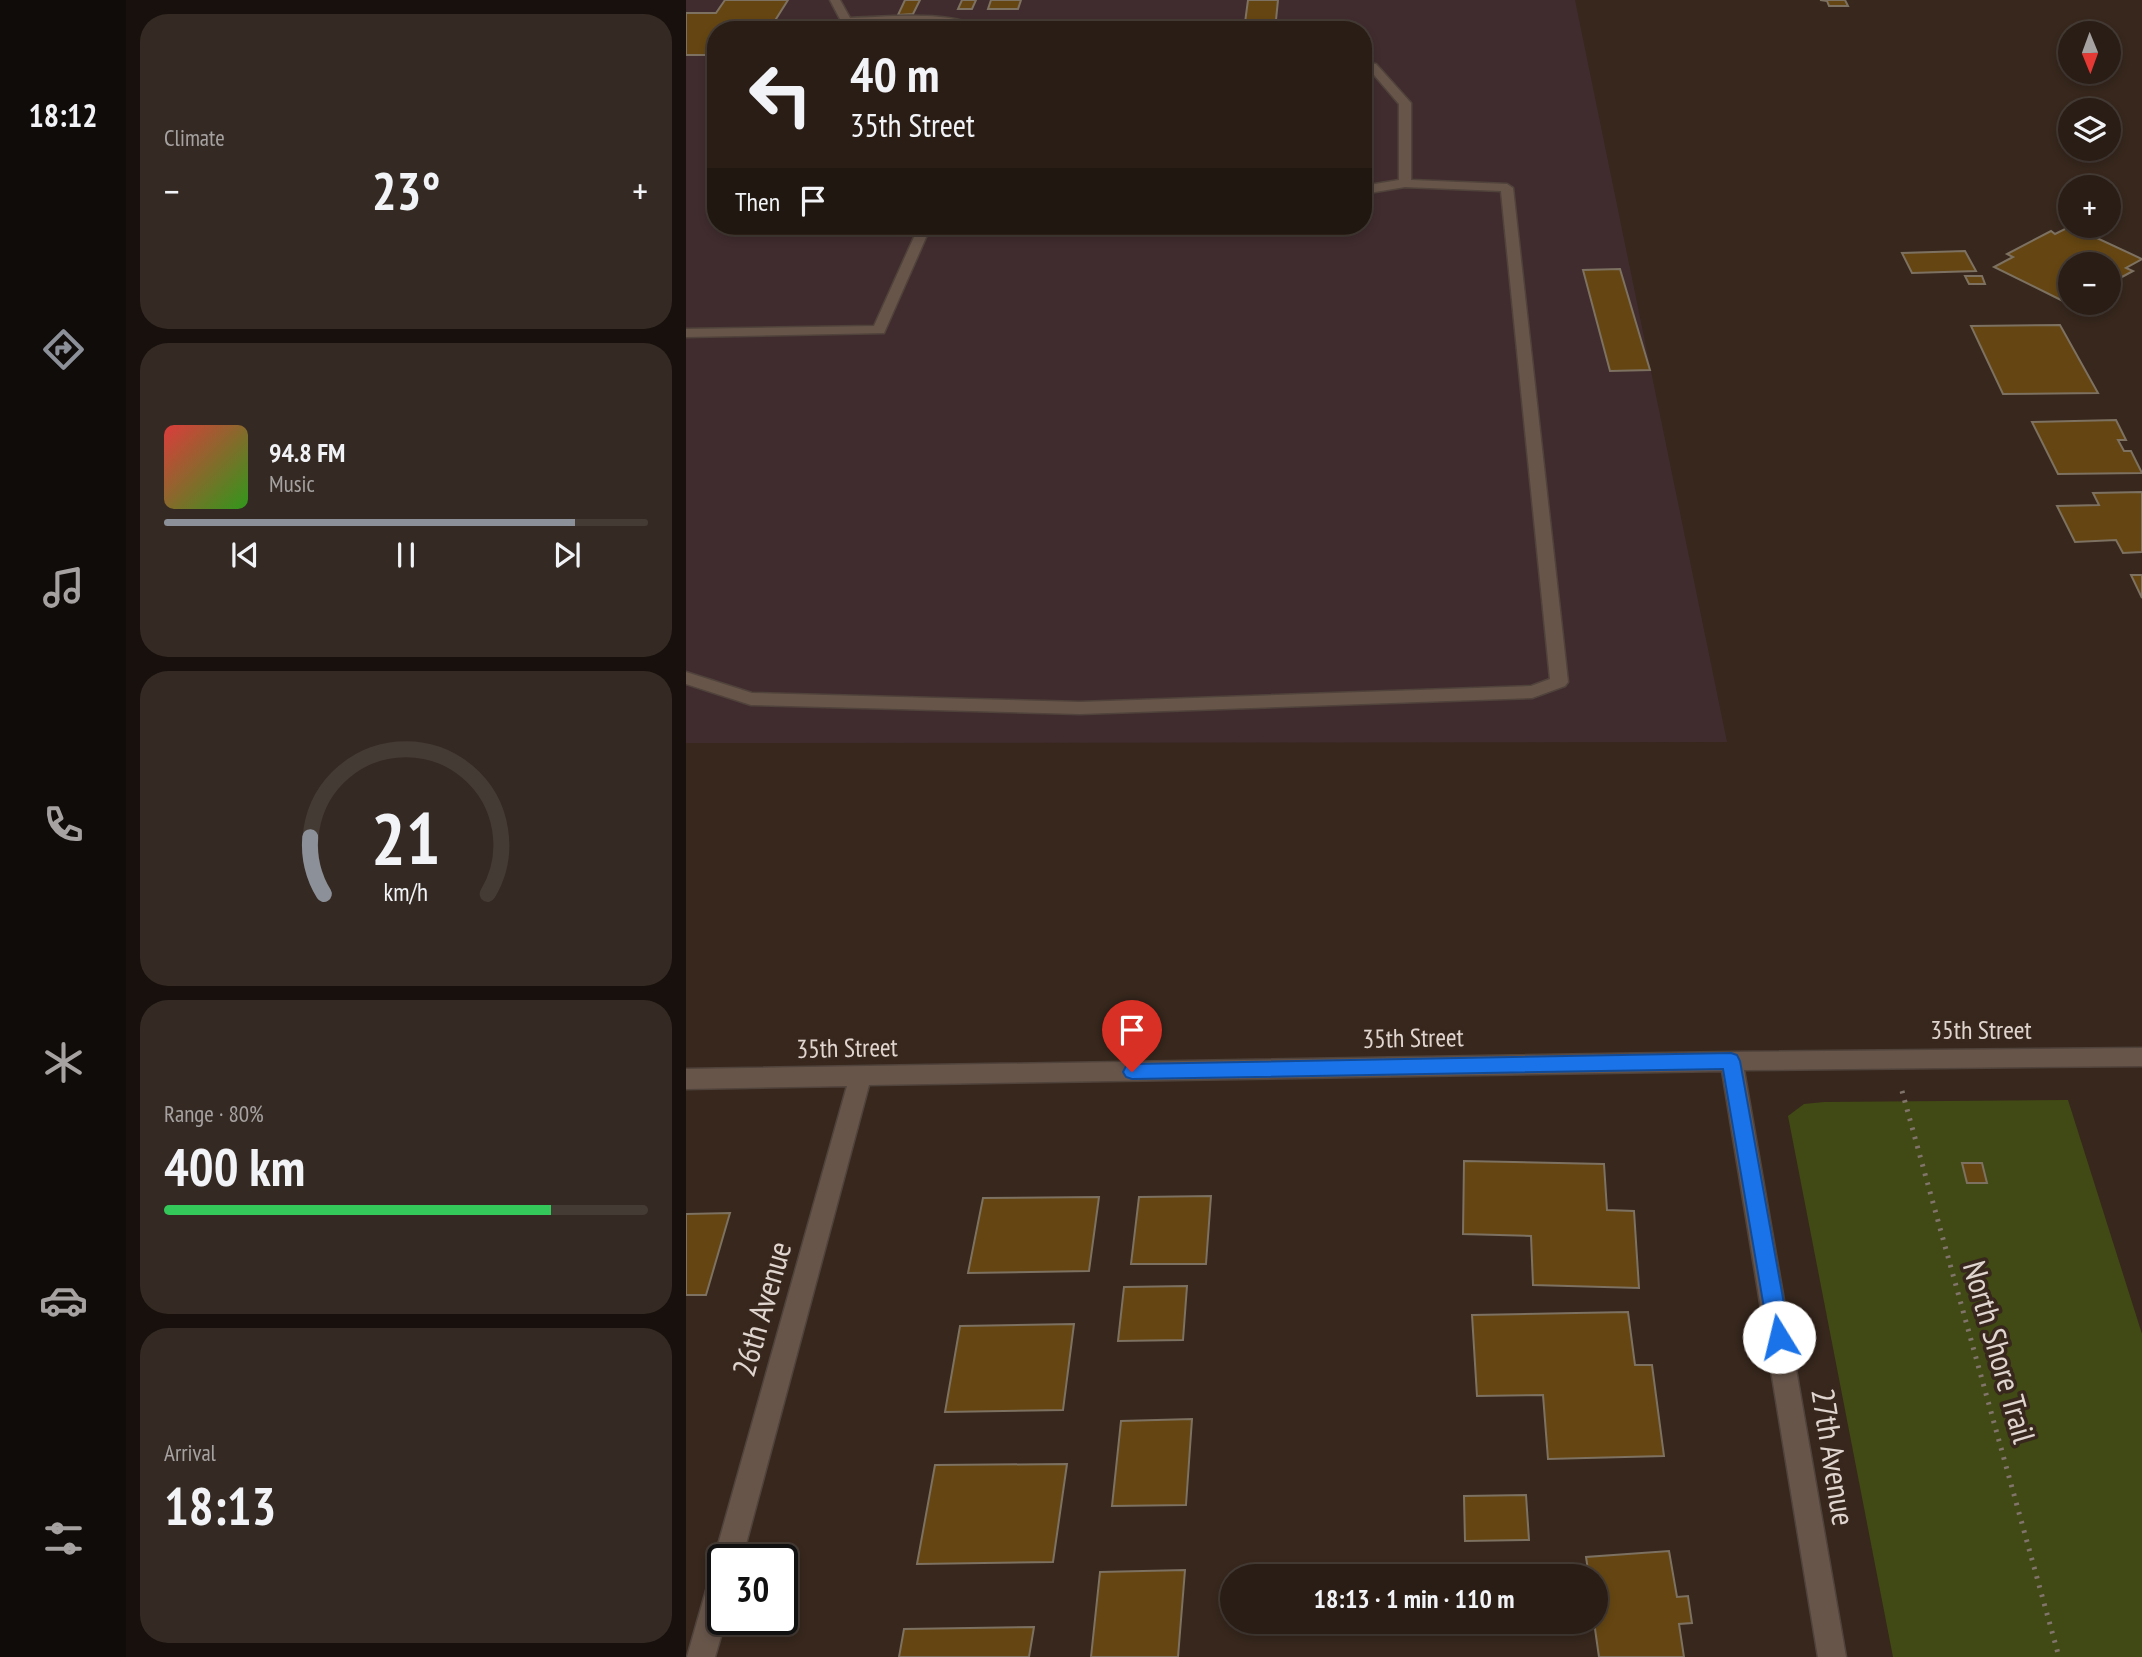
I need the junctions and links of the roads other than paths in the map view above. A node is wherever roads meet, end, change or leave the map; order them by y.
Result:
1 (835, 0) edge
2 (846, 21) edge
3 (1372, 66) edge
4 (1405, 183) junction
5 (1372, 188) edge
6 (921, 235) edge
7 (686, 333) edge
8 (686, 678) edge
9 (2142, 1057) edge
10 (1731, 1061) junction
11 (860, 1076) junction
12 (686, 1079) edge
13 (732, 1544) edge
14 (707, 1635) edge
15 (701, 1657) edge
16 (1832, 1657) edge

1 - 2 street
3 - 4 street
4 - 5 street
4 - 8 street
6 - 7 street
9 - 10 street, 35th Street
10 - 11 street, 35th Street
10 - 16 street, 27th Avenue
11 - 12 street, 35th Street
11 - 13 street, 26th Avenue
14 - 15 street

